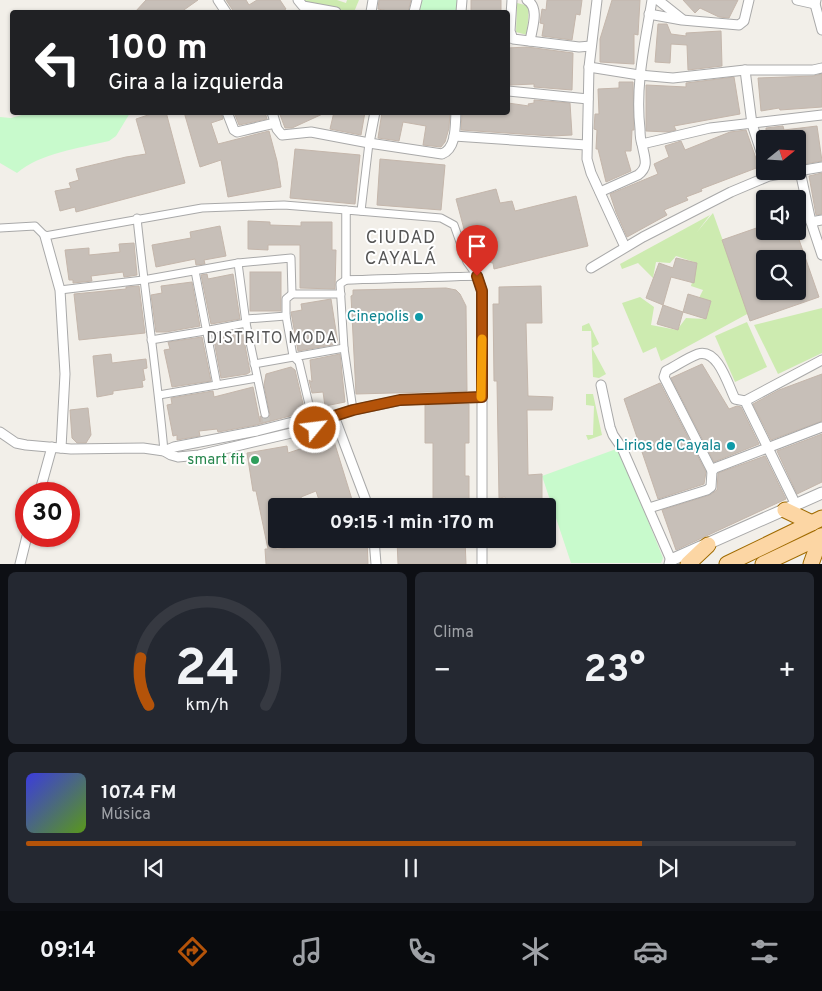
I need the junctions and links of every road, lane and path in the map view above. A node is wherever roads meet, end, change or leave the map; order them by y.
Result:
1 (298, 0) edge
2 (512, 0) edge
3 (527, 0) edge
4 (597, 0) edge
5 (652, 0) edge
6 (658, 0) edge
7 (750, 0) edge
8 (797, 0) edge
9 (816, 2) edge
10 (325, 10) edge
11 (649, 14) junction
12 (682, 20) junction
13 (822, 30) edge
14 (530, 41) junction
15 (590, 46) junction
16 (589, 67) junction
17 (822, 68) edge
18 (745, 70) junction
19 (639, 75) junction
20 (510, 90) edge
21 (588, 99) junction
22 (228, 115) edge
23 (273, 115) edge
24 (375, 115) edge
25 (456, 115) edge
26 (822, 115) edge
27 (275, 123) junction
28 (752, 124) junction
29 (454, 136) junction
30 (756, 136) edge
31 (370, 143) junction
32 (642, 144) junction
33 (586, 145) junction
34 (822, 167) edge
35 (806, 170) edge
36 (756, 180) edge
37 (802, 180) edge
38 (600, 192) junction
39 (346, 210) junction
40 (361, 211) junction
41 (136, 218) junction
42 (822, 220) edge
43 (811, 222) junction
44 (0, 228) edge
45 (45, 236) junction
46 (625, 247) junction
47 (822, 254) edge
48 (238, 263) junction
49 (591, 268) dead end
50 (195, 271) junction
51 (477, 276) junction
52 (144, 280) junction
53 (346, 280) junction
54 (60, 290) junction
55 (292, 294) junction
56 (341, 294) junction
57 (286, 316) junction
58 (246, 321) junction
59 (205, 331) junction
60 (151, 340) junction
61 (344, 348) junction
62 (293, 356) junction
63 (822, 360) edge
64 (254, 364) junction
65 (257, 378) junction
66 (217, 385) junction
67 (602, 385) dead end
68 (159, 395) junction
69 (482, 397) junction
70 (745, 401) junction
71 (353, 410) junction
72 (265, 414) tunnel mouth
73 (334, 416) junction
74 (312, 417) junction
75 (268, 425) junction
76 (822, 427) edge
77 (0, 432) edge
78 (272, 438) junction
79 (57, 448) junction
80 (767, 448) junction
81 (164, 451) junction
82 (712, 471) junction
83 (44, 482) edge
84 (822, 493) edge
85 (365, 498) edge
86 (482, 498) edge
87 (649, 508) junction
88 (790, 508) junction
89 (817, 521) edge
90 (821, 536) edge
91 (708, 545) junction
92 (24, 547) edge
93 (375, 548) edge
94 (482, 548) edge
95 (822, 561) edge
96 (670, 562) edge
97 (20, 564) edge
98 (376, 564) edge
99 (482, 564) edge
100 (688, 564) edge
101 (727, 564) edge
102 (763, 564) edge
103 (811, 564) edge
104 (817, 564) edge

1 - 10 street
2 - 14 street
3 - 14 street
4 - 15 street
5 - 11 street
6 - 12 street
7 - 12 street
8 - 9 street
9 - 13 street
11 - 12 street
11 - 19 street
14 - 15 street
15 - 16 street
16 - 19 street
16 - 21 street
17 - 18 street
18 - 19 street
18 - 28 street
19 - 32 street
20 - 21 street
21 - 33 street
22 - 27 street
23 - 27 street
24 - 31 street
25 - 29 street
26 - 28 street
27 - 31 street
28 - 30 street
28 - 32 street
29 - 31 street
29 - 33 street
31 - 40 street
32 - 38 street
33 - 38 street
34 - 35 street
36 - 46 street
37 - 43 street
38 - 46 street
39 - 40 street
39 - 41 street
39 - 53 street
40 - 51 street
41 - 45 street
41 - 52 street
42 - 43 street
43 - 47 street
44 - 45 street
45 - 54 street
46 - 49 street
48 - 50 street
48 - 55 street
48 - 58 street
50 - 52 street
50 - 59 street
51 - 53 street
51 - 69 street
52 - 54 street
52 - 60 street
53 - 56 street
54 - 79 street
55 - 56 street
55 - 57 street
56 - 61 street
57 - 58 street
57 - 62 street
58 - 59 street
58 - 64 street
59 - 60 street
59 - 66 street
60 - 68 street
61 - 62 street
61 - 71 street
62 - 64 street
62 - 74 street
63 - 70 street
64 - 65 street
65 - 66 street
65 - 72 street
66 - 68 street
67 - 87 street
68 - 81 street
69 - 71 street
69 - 86 street
70 - 80 street
70 - 82 street
71 - 73 street
73 - 74 street
73 - 78 street
73 - 85 street
74 - 75 street
75 - 78 street
75 - 81 street
76 - 80 street
77 - 79 street
78 - 81 street
79 - 81 street
79 - 83 street
80 - 82 street
80 - 88 street
82 - 87 street
84 - 88 street
87 - 96 street
88 - 89 main road
88 - 91 street
89 - 101 main road
90 - 102 main road
90 - 103 main road
91 - 96 street
91 - 100 main road
92 - 97 street
93 - 98 street
94 - 99 street
95 - 104 street

